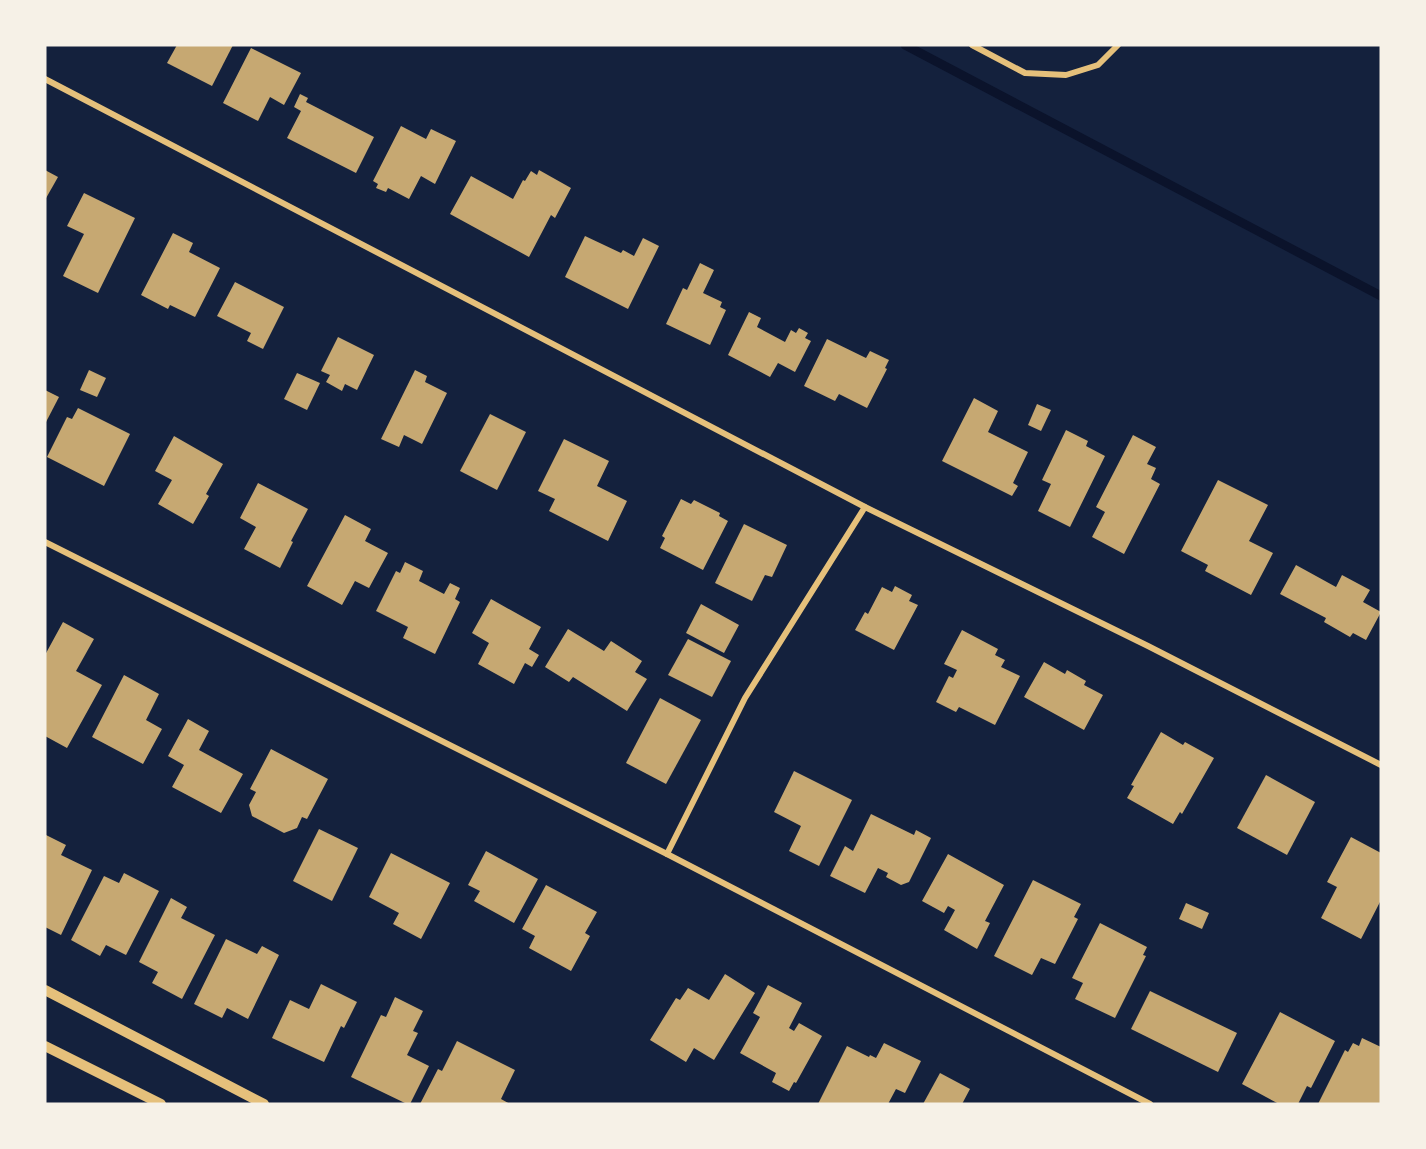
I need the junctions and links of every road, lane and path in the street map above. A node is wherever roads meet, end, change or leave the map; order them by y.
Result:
1 (972, 45) edge
2 (1118, 45) edge
3 (45, 79) edge
4 (865, 507) junction
5 (45, 542) edge
6 (1381, 765) edge
7 (667, 854) junction
8 (45, 990) edge
9 (45, 1046) edge
10 (161, 1104) edge
11 (264, 1104) edge
12 (1150, 1104) edge

1 - 2 street
3 - 4 street
4 - 6 street
4 - 7 street
5 - 7 street
7 - 12 street
8 - 11 street
9 - 10 street

